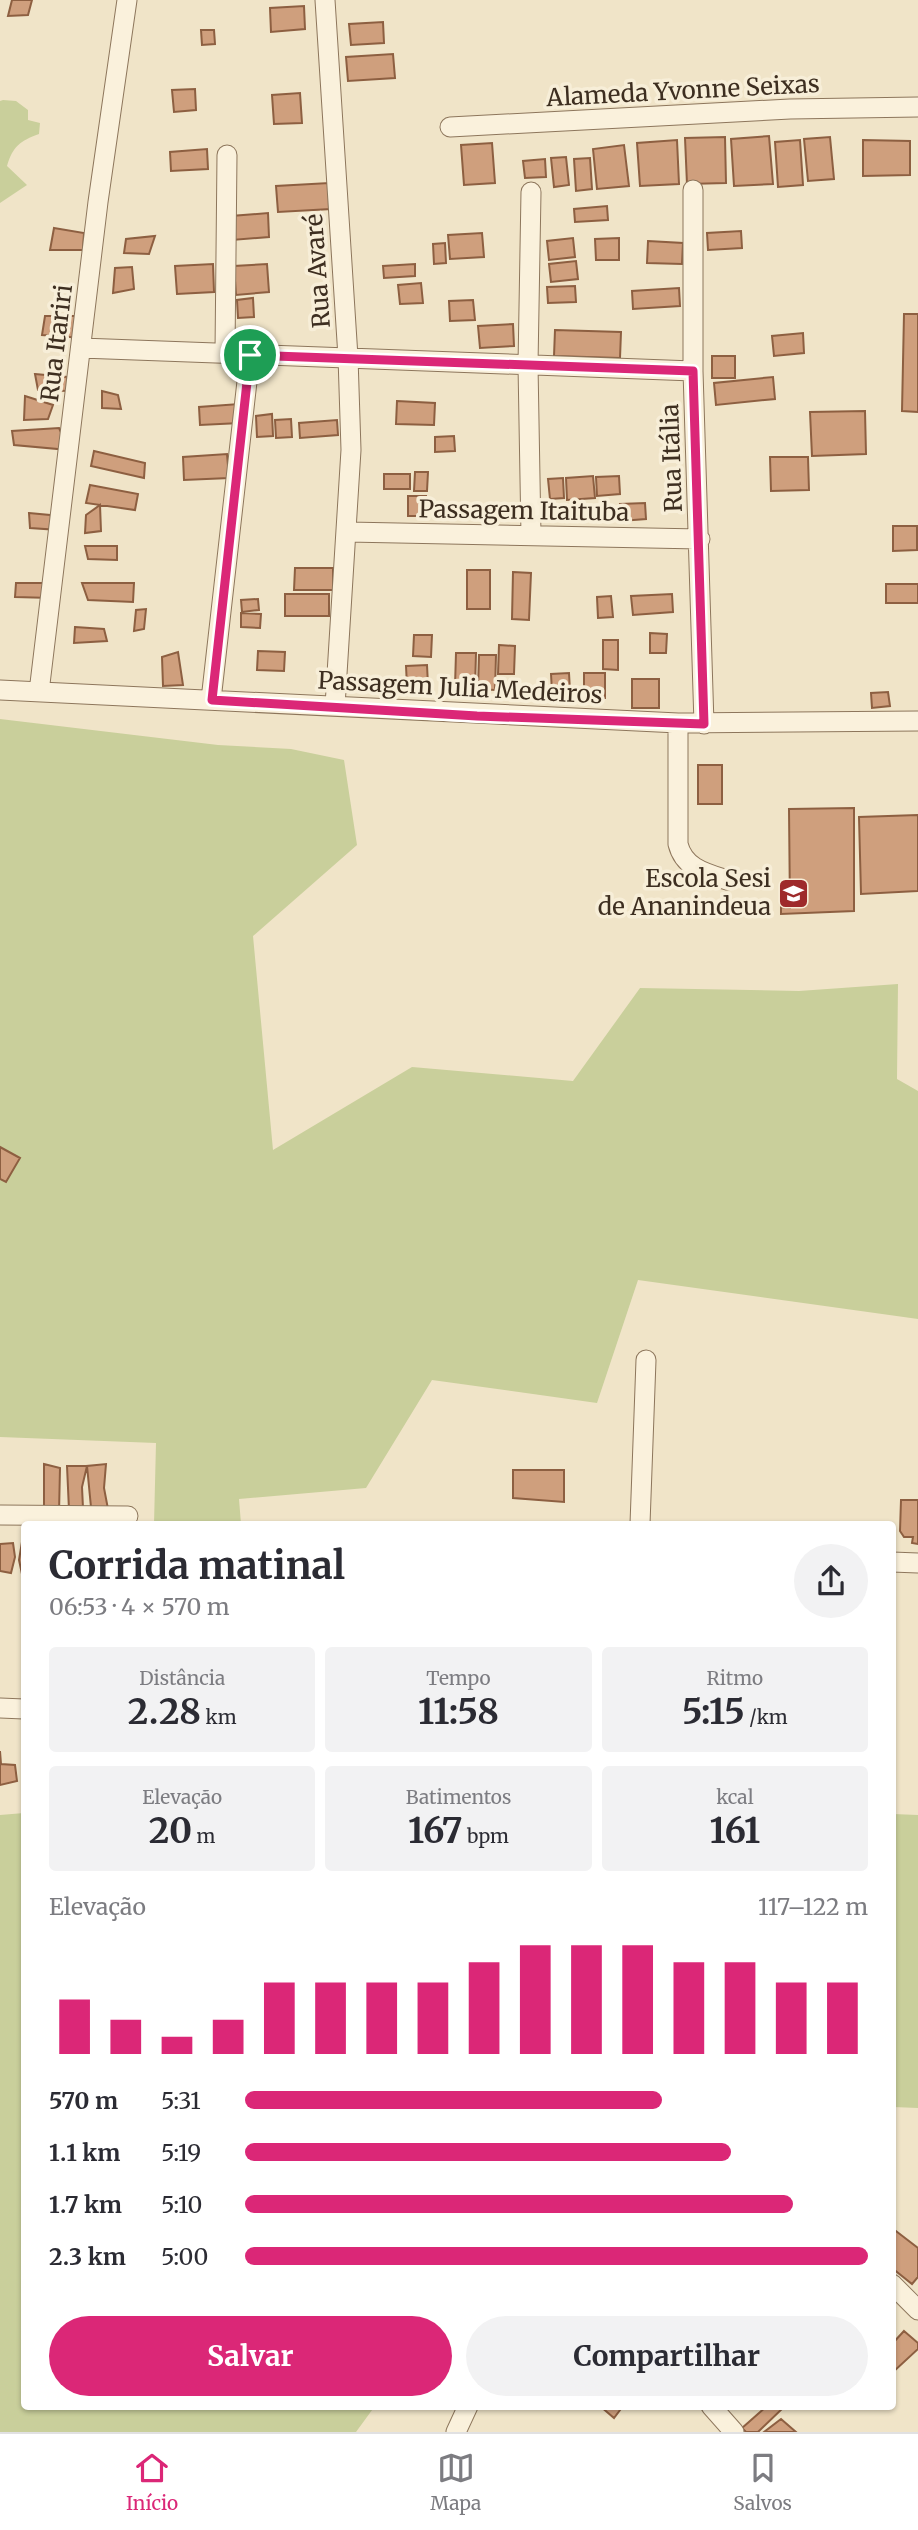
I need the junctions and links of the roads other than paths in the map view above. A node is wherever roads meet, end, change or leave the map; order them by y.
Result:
1 (127, 0) edge
2 (325, 0) edge
3 (918, 107) edge
4 (450, 127) dead end
5 (227, 155) dead end
6 (693, 190) dead end
7 (531, 191) dead end
8 (81, 348) junction
9 (225, 352) junction
10 (250, 355) junction
11 (348, 357) junction
12 (528, 365) junction
13 (693, 371) junction
14 (348, 532) junction
15 (531, 536) junction
16 (700, 539) junction
17 (0, 690) edge
18 (39, 692) junction
19 (212, 700) junction
20 (335, 706) junction
21 (918, 721) edge
22 (678, 723) junction
23 (704, 724) junction
24 (727, 880) dead end
25 (646, 1360) dead end
26 (0, 1515) edge
27 (128, 1516) dead end
28 (640, 1521) edge
29 (896, 1562) edge
30 (918, 1563) edge
31 (0, 1709) edge
32 (21, 1709) edge
33 (896, 2288) edge
34 (918, 2310) edge
35 (466, 2410) edge
36 (714, 2410) edge
37 (456, 2432) edge
38 (734, 2432) edge

1 - 8 street, Rua Itariri
2 - 11 street, Rua Avaré
3 - 4 street, Alameda Yvonne Seixas
5 - 9 street
6 - 13 street, Rua Itália
7 - 12 street
8 - 9 street
8 - 18 street, Rua Itariri
9 - 10 street
10 - 11 street
10 - 19 street
11 - 12 street
11 - 14 street, Rua Avaré
12 - 13 street
12 - 15 street
13 - 16 street, Rua Itália
14 - 15 street, Passagem Itaituba
14 - 20 street, Rua Avaré
15 - 16 street, Passagem Itaituba
16 - 23 street, Rua Itália
17 - 18 street, Passagem Julia Medeiros
18 - 19 street, Passagem Julia Medeiros
19 - 20 street, Passagem Julia Medeiros
20 - 22 street, Passagem Julia Medeiros
21 - 23 street, Passagem Julia Medeiros
22 - 23 street, Passagem Julia Medeiros
22 - 24 street
25 - 28 street
26 - 27 street
29 - 30 street
31 - 32 street
33 - 34 street
35 - 37 street
36 - 38 street

